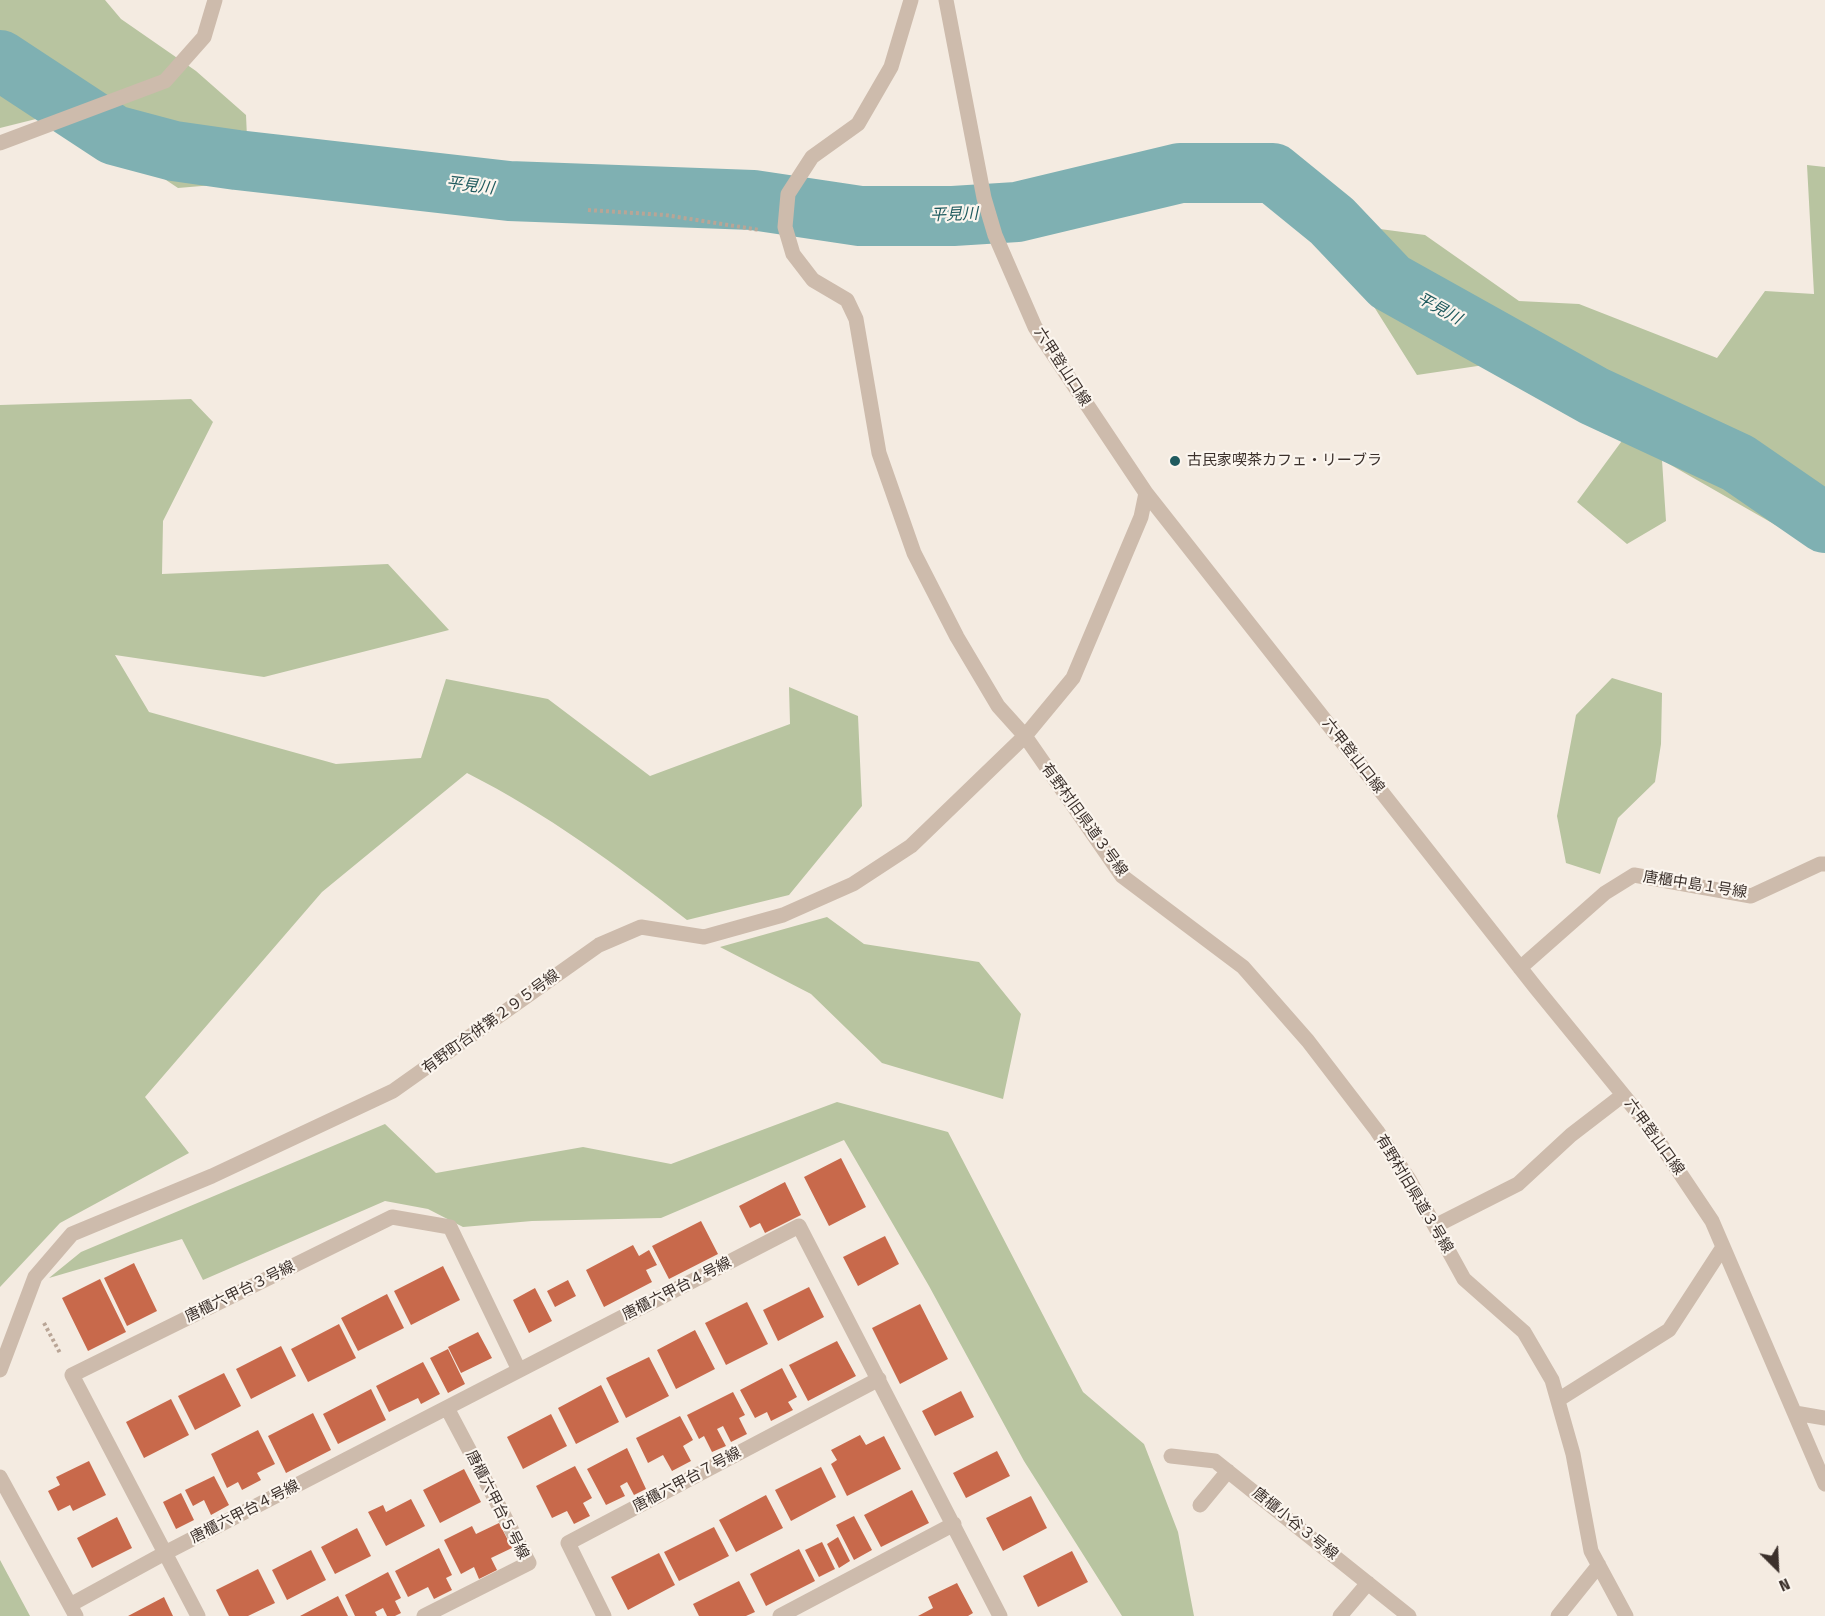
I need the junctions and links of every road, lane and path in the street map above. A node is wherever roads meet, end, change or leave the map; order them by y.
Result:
1 (215, 0) edge
2 (910, 0) edge
3 (946, 0) edge
4 (0, 143) edge
5 (588, 210) dead end
6 (786, 231) junction
7 (1146, 493) junction
8 (1025, 736) junction
9 (1825, 864) edge
10 (1520, 968) junction
11 (1623, 1095) junction
12 (1435, 1226) junction
13 (1723, 1247) junction
14 (28, 1294) junction
15 (0, 1370) edge
16 (519, 1370) junction
17 (72, 1375) junction
18 (879, 1379) junction
19 (1557, 1400) junction
20 (447, 1408) junction
21 (1795, 1413) junction
22 (1825, 1418) edge
23 (1171, 1455) dead end
24 (1228, 1471) junction
25 (0, 1477) edge
26 (1825, 1484) edge
27 (1200, 1506) dead end
28 (954, 1524) junction
29 (165, 1553) junction
30 (1599, 1565) junction
31 (1368, 1583) junction
32 (73, 1610) edge
33 (198, 1616) edge
34 (424, 1616) edge
35 (604, 1616) edge
36 (780, 1616) edge
37 (1000, 1616) edge
38 (1340, 1616) edge
39 (1409, 1616) edge
40 (1558, 1616) edge
41 (1626, 1616) edge

1 - 4 street
2 - 6 street, 有野村旧県道３号線
3 - 7 street, 六甲登山口線
5 - 6 path
6 - 8 street, 有野村旧県道３号線
7 - 8 street, 有野町合併第２９５号線
7 - 10 street, 六甲登山口線
8 - 12 street, 有野村旧県道３号線
8 - 14 street, 有野町合併第２９５号線
9 - 10 street, 唐櫃中島１号線
10 - 11 street, 六甲登山口線
11 - 12 street
11 - 13 street, 六甲登山口線
12 - 19 street, 有野村旧県道３号線
13 - 19 street
13 - 21 street, 六甲登山口線
14 - 15 street, 有野町合併第２９５号線
14 - 17 path
16 - 17 street, 唐櫃六甲台３号線
16 - 18 street, 唐櫃六甲台４号線
16 - 20 street, 唐櫃六甲台４号線
17 - 29 street
18 - 28 street, 唐櫃六甲台４号線
18 - 35 street, 唐櫃六甲台７号線
19 - 30 street, 有野村旧県道３号線
20 - 29 street, 唐櫃六甲台４号線
20 - 34 street, 唐櫃六甲台５号線
21 - 22 street
21 - 26 street, 六甲登山口線
23 - 24 street, 唐櫃小谷３号線
24 - 27 street
24 - 31 street, 唐櫃小谷３号線
25 - 32 street
28 - 36 street
28 - 37 street, 唐櫃六甲台４号線
29 - 32 street, 唐櫃六甲台４号線
29 - 33 street
30 - 40 street
30 - 41 street, 有野村旧県道３号線
31 - 38 street
31 - 39 street, 唐櫃小谷３号線

